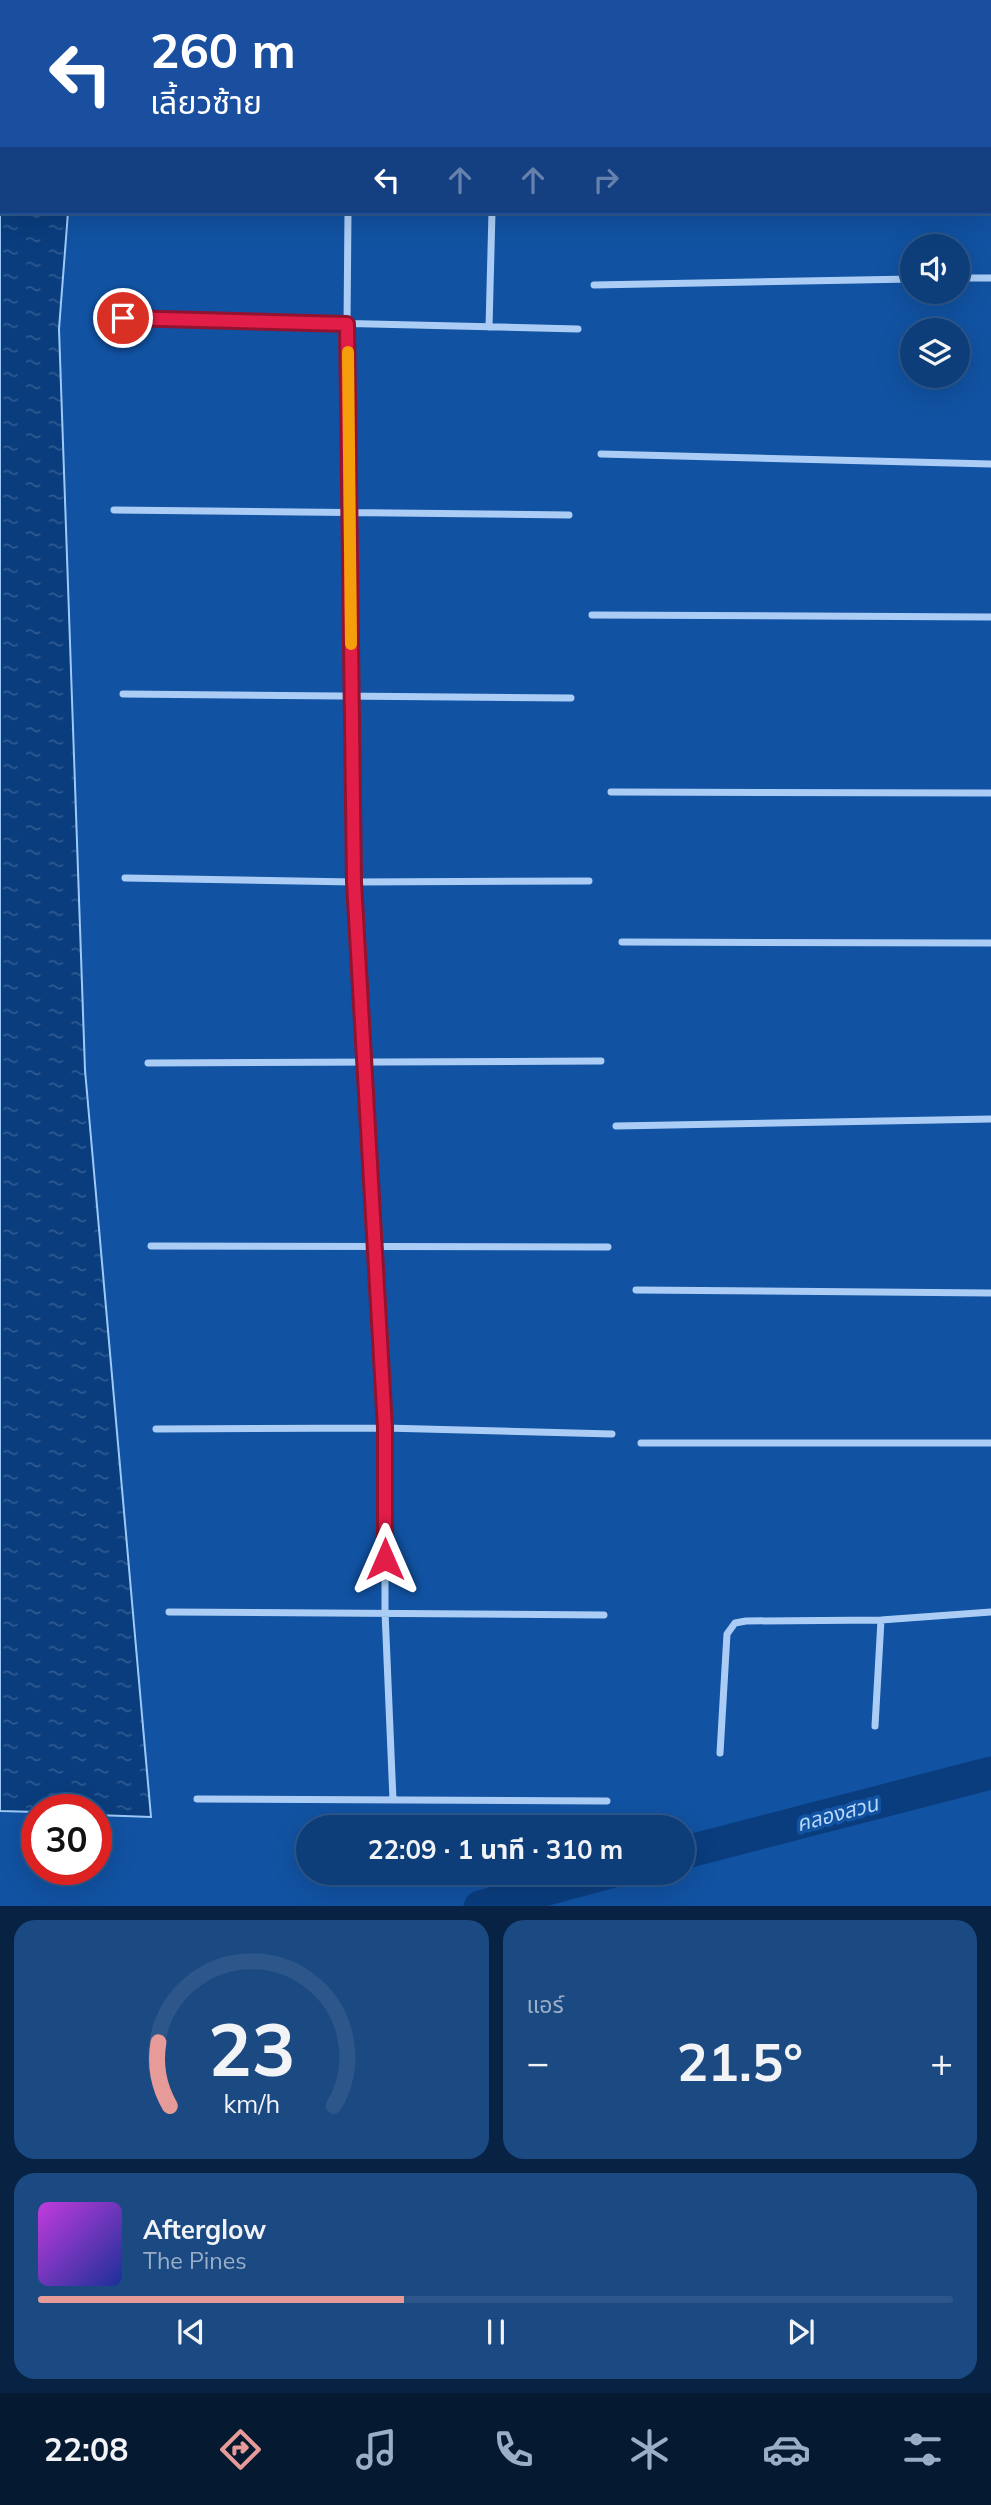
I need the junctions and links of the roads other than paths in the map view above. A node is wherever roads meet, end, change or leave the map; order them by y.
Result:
1 (348, 214) edge
2 (492, 214) edge
3 (970, 278) edge
4 (991, 278) edge
5 (900, 279) edge
6 (594, 285) dead end
7 (123, 318) dead end
8 (347, 324) junction
9 (489, 327) junction
10 (578, 329) dead end
11 (601, 454) dead end
12 (991, 464) edge
13 (114, 510) dead end
14 (349, 512) junction
15 (569, 515) dead end
16 (592, 615) dead end
17 (991, 617) edge
18 (123, 694) dead end
19 (352, 695) junction
20 (571, 698) dead end
21 (611, 792) dead end
22 (991, 793) edge
23 (125, 878) dead end
24 (589, 881) dead end
25 (354, 882) junction
26 (622, 942) dead end
27 (991, 943) edge
28 (364, 1060) junction
29 (601, 1061) dead end
30 (148, 1063) dead end
31 (991, 1119) edge
32 (616, 1126) dead end
33 (151, 1246) dead end
34 (608, 1247) dead end
35 (375, 1248) junction
36 (636, 1290) dead end
37 (991, 1293) edge
38 (385, 1428) junction
39 (156, 1429) dead end
40 (612, 1434) dead end
41 (641, 1443) dead end
42 (991, 1443) edge
43 (169, 1612) dead end
44 (385, 1612) junction
45 (991, 1612) edge
46 (604, 1615) dead end
47 (881, 1620) junction
48 (875, 1726) dead end
49 (720, 1753) dead end
50 (197, 1799) dead end
51 (393, 1800) junction
52 (607, 1801) dead end

1 - 8 street
2 - 9 street
3 - 4 street
5 - 6 street
7 - 8 street
8 - 9 street
8 - 14 street
9 - 10 street
11 - 12 street
13 - 14 street
14 - 15 street
14 - 19 street
16 - 17 street
18 - 19 street
19 - 20 street
19 - 25 street
21 - 22 street
23 - 25 street
24 - 25 street
25 - 28 street
26 - 27 street
28 - 29 street
28 - 30 street
28 - 35 street
31 - 32 street
33 - 35 street
34 - 35 street
35 - 38 street
36 - 37 street
38 - 39 street
38 - 40 street
38 - 44 street
41 - 42 street
43 - 44 street
44 - 46 street
44 - 51 street
45 - 47 street
47 - 48 street
47 - 49 street
50 - 51 street
51 - 52 street

